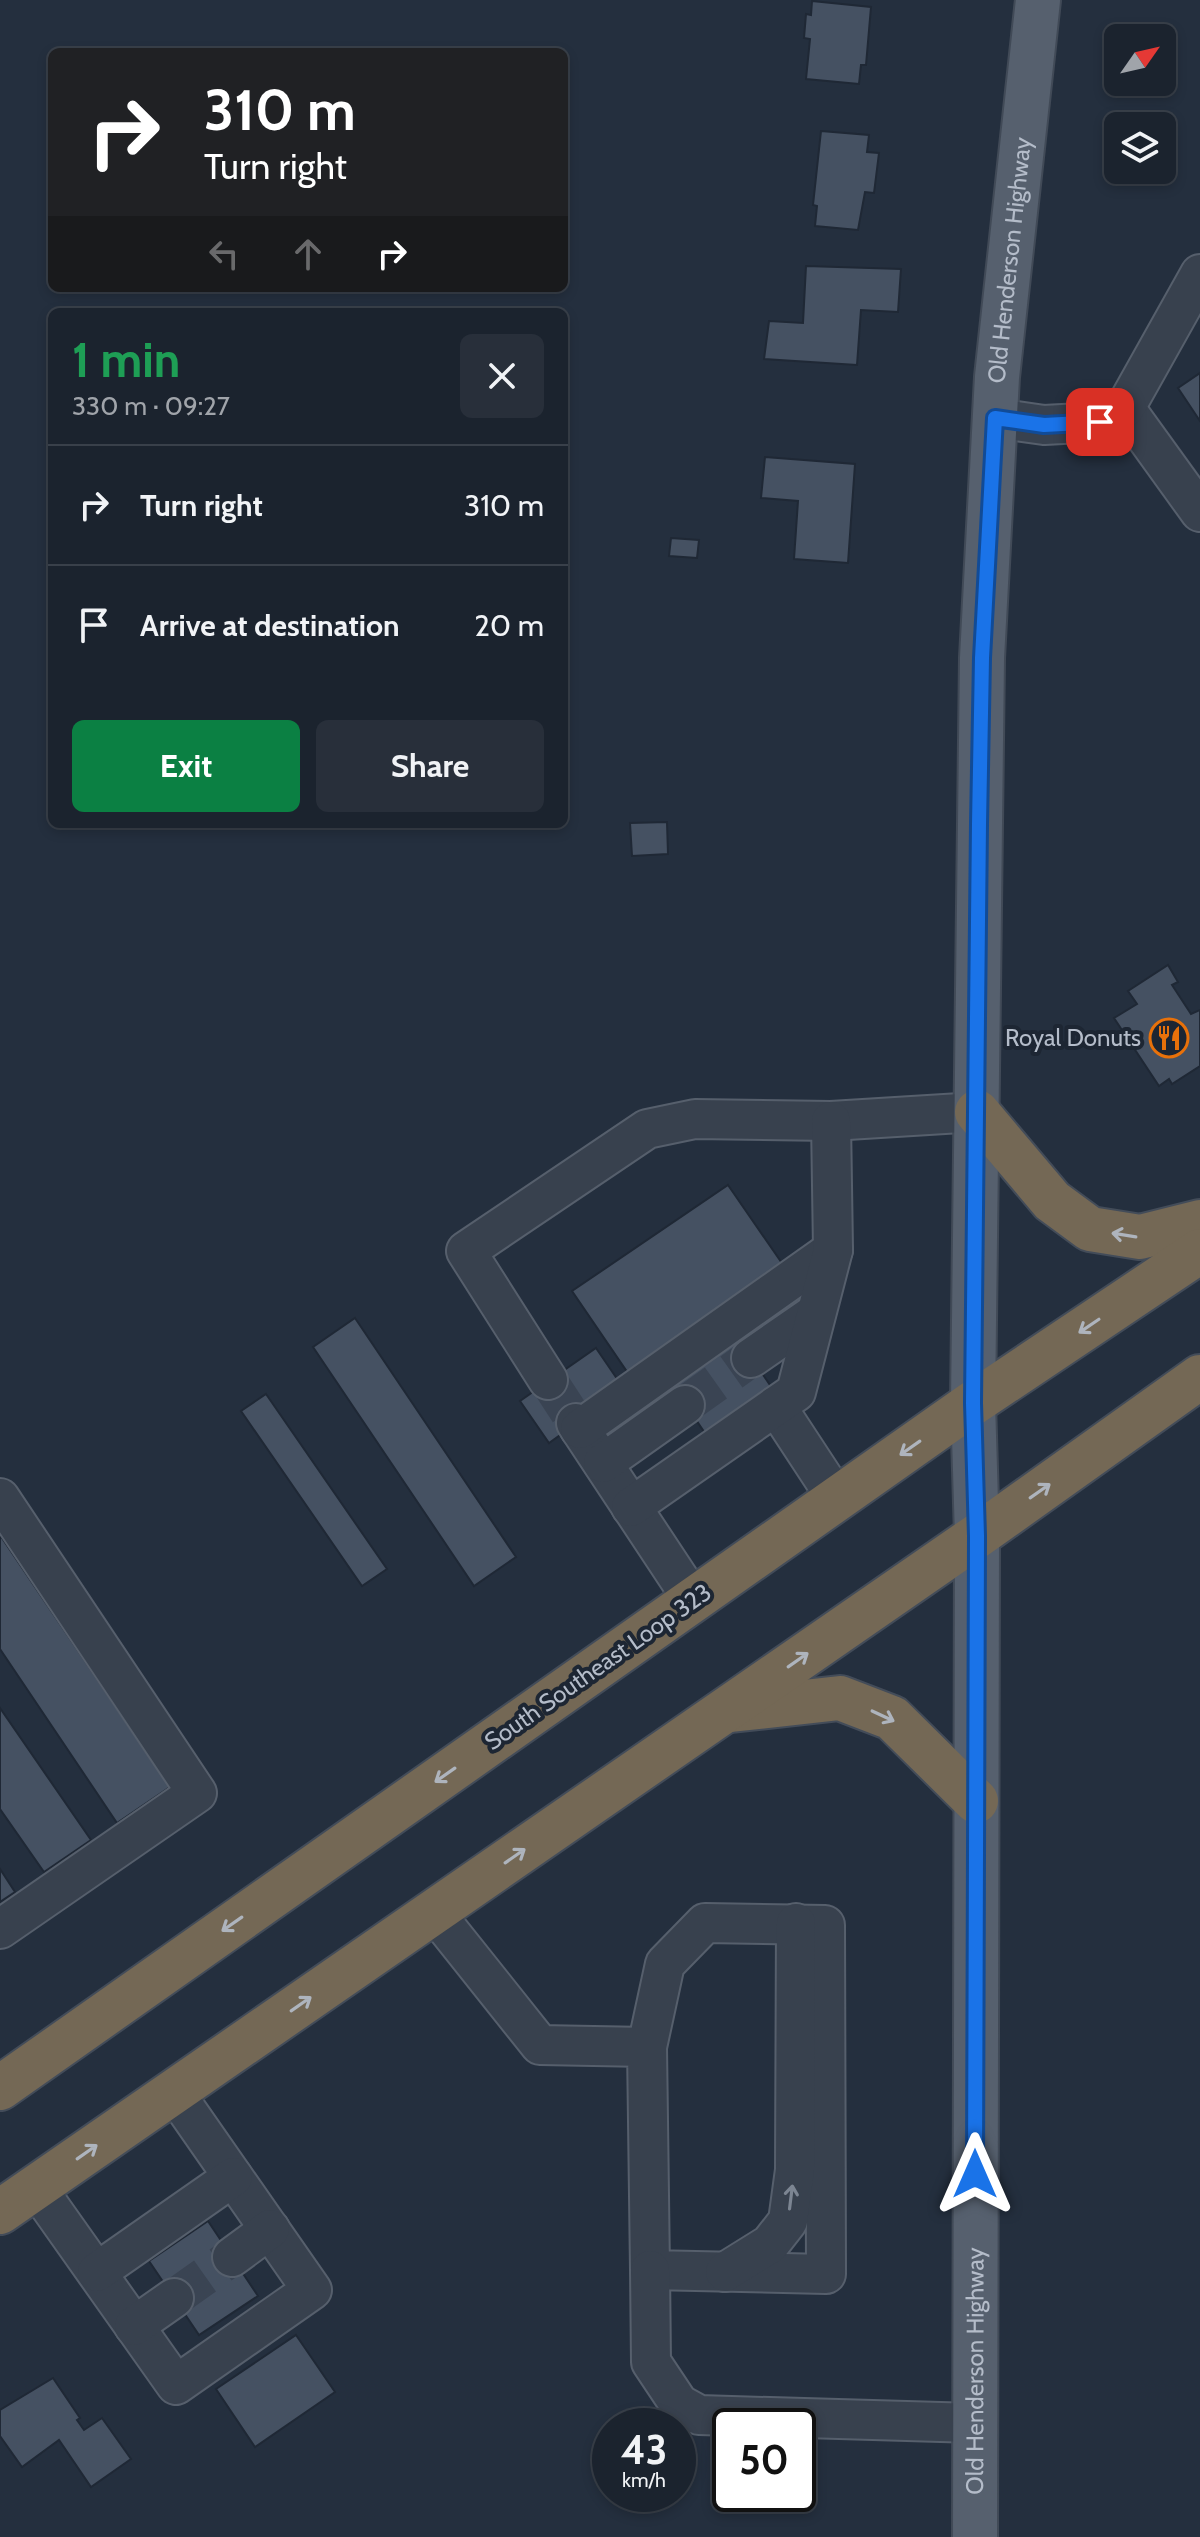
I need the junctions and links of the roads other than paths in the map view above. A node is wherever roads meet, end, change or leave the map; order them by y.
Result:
1 (1038, 0) edge
2 (1200, 274) edge
3 (1125, 408) junction
4 (995, 418) junction
5 (1200, 512) edge
6 (977, 1112) junction
7 (831, 1121) junction
8 (1200, 1222) edge
9 (833, 1250) junction
10 (1200, 1251) edge
11 (816, 1313) junction
12 (751, 1358) tunnel mouth
13 (1200, 1377) edge
14 (548, 1380) tunnel mouth
15 (973, 1403) junction
16 (685, 1405) tunnel mouth
17 (776, 1406) junction
18 (603, 1463) junction
19 (0, 1498) edge
20 (837, 1499) junction
21 (631, 1507) junction
22 (977, 1536) junction
23 (693, 1600) junction
24 (725, 1711) junction
25 (976, 1801) junction
26 (434, 1912) junction
27 (796, 1923) junction
28 (0, 1929) edge
29 (647, 2047) junction
30 (0, 2088) edge
31 (174, 2092) junction
32 (233, 2177) junction
33 (36, 2187) junction
34 (0, 2212) edge
35 (270, 2229) junction
36 (232, 2257) tunnel mouth
37 (650, 2270) junction
38 (97, 2272) junction
39 (725, 2272) junction
40 (174, 2298) tunnel mouth
41 (134, 2326) junction
42 (975, 2423) junction
43 (975, 2537) edge

1 - 4 main road, Old Henderson Highway
2 - 3 lane
3 - 4 lane
3 - 5 lane
4 - 6 main road, Old Henderson Highway
6 - 7 lane
8 -> 6 highway
6 - 15 main road, Old Henderson Highway
7 - 9 lane
7 - 14 lane
9 - 11 lane
9 - 18 lane
10 -> 15 highway, South Southeast Loop 323
11 - 12 lane
11 - 17 lane
22 -> 13 highway
15 -> 20 highway, South Southeast Loop 323
15 - 22 main road, Old Henderson Highway
16 - 18 lane
17 - 20 lane
17 - 21 lane
18 - 21 lane
19 - 28 lane
20 - 23 highway, South Southeast Loop 323
21 - 23 lane
24 -> 22 highway
22 - 25 main road, Old Henderson Highway
23 -> 30 highway, South Southeast Loop 323
24 -> 25 highway
26 -> 24 highway
25 - 42 main road, Old Henderson Highway
26 - 29 lane
31 -> 26 highway
27 - 29 lane
39 -> 27 lane
27 - 39 lane
29 - 37 lane
31 - 32 lane
33 -> 31 highway
32 - 35 lane
32 - 38 lane
33 - 34 highway
33 - 38 lane
35 - 36 lane
35 - 41 lane
37 - 39 lane
37 - 42 lane
38 - 41 lane
40 - 41 lane
42 - 43 main road, Old Henderson Highway

